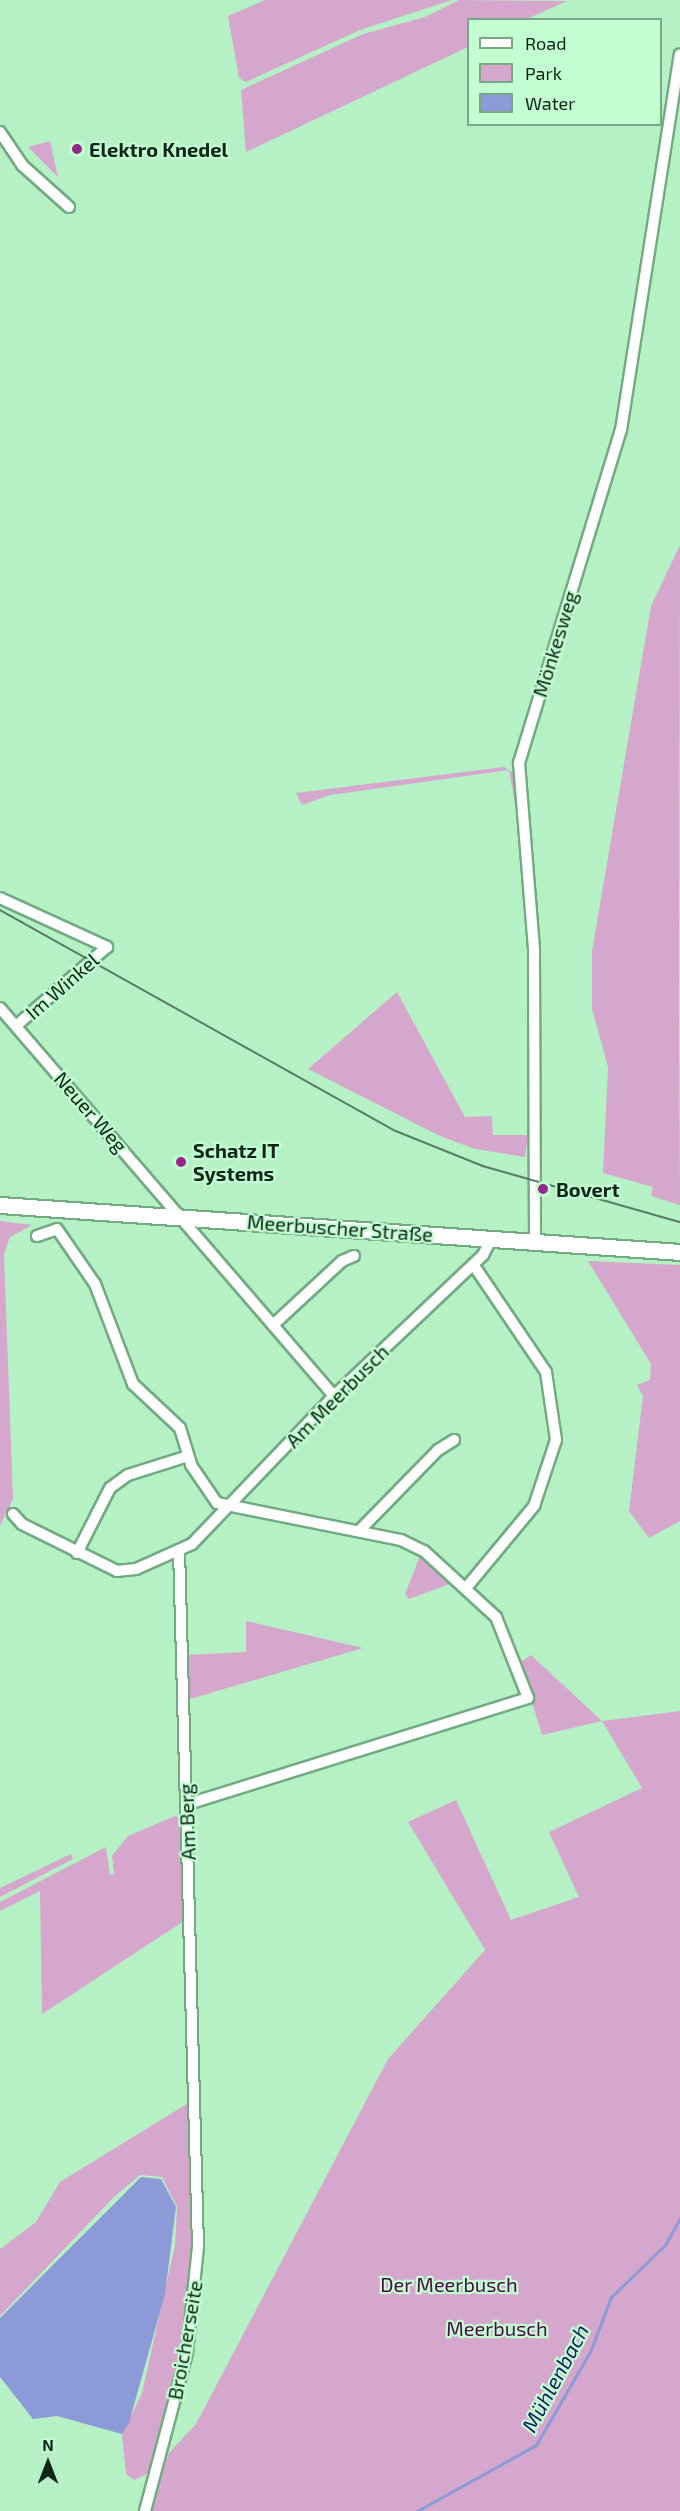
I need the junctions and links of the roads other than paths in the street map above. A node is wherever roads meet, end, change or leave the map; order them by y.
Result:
1 (680, 55) edge
2 (0, 132) edge
3 (69, 207) dead end
4 (0, 898) edge
5 (0, 1008) edge
6 (16, 1025) junction
7 (0, 1205) edge
8 (181, 1217) junction
9 (37, 1236) dead end
10 (490, 1239) junction
11 (535, 1242) junction
12 (680, 1252) edge
13 (354, 1257) dead end
14 (473, 1264) junction
15 (273, 1325) junction
16 (334, 1396) junction
17 (454, 1440) dead end
18 (188, 1456) junction
19 (229, 1506) junction
20 (13, 1514) dead end
21 (359, 1531) junction
22 (179, 1550) junction
23 (77, 1553) junction
24 (466, 1588) junction
25 (187, 1804) junction
26 (196, 2094) joint
27 (145, 2511) edge

1 - 11 street, Mönkesweg
2 - 3 street
4 - 6 street, Im Winkel
5 - 6 street, Neuer Weg
6 - 8 street, Neuer Weg
7 - 8 main road, Meerbuscher Straße
8 - 10 main road, Meerbuscher Straße
8 - 15 street, Neuer Weg
9 - 18 street
10 - 11 main road, Meerbuscher Straße
10 - 14 street, Am Meerbusch
11 - 12 main road, Meerbuscher Straße
13 - 15 street
14 - 16 street, Am Meerbusch
14 - 24 street
15 - 16 street, Neuer Weg
16 - 19 street, Am Meerbusch
17 - 21 street
18 - 19 street
18 - 23 street
19 - 21 street
19 - 22 street, Am Meerbusch
20 - 23 street, Am Meerbusch
21 - 24 street
22 - 23 street, Am Meerbusch
22 - 25 street, Am Berg
24 - 25 street
25 - 26 street, Am Berg
26 - 27 street, Broicherseite

